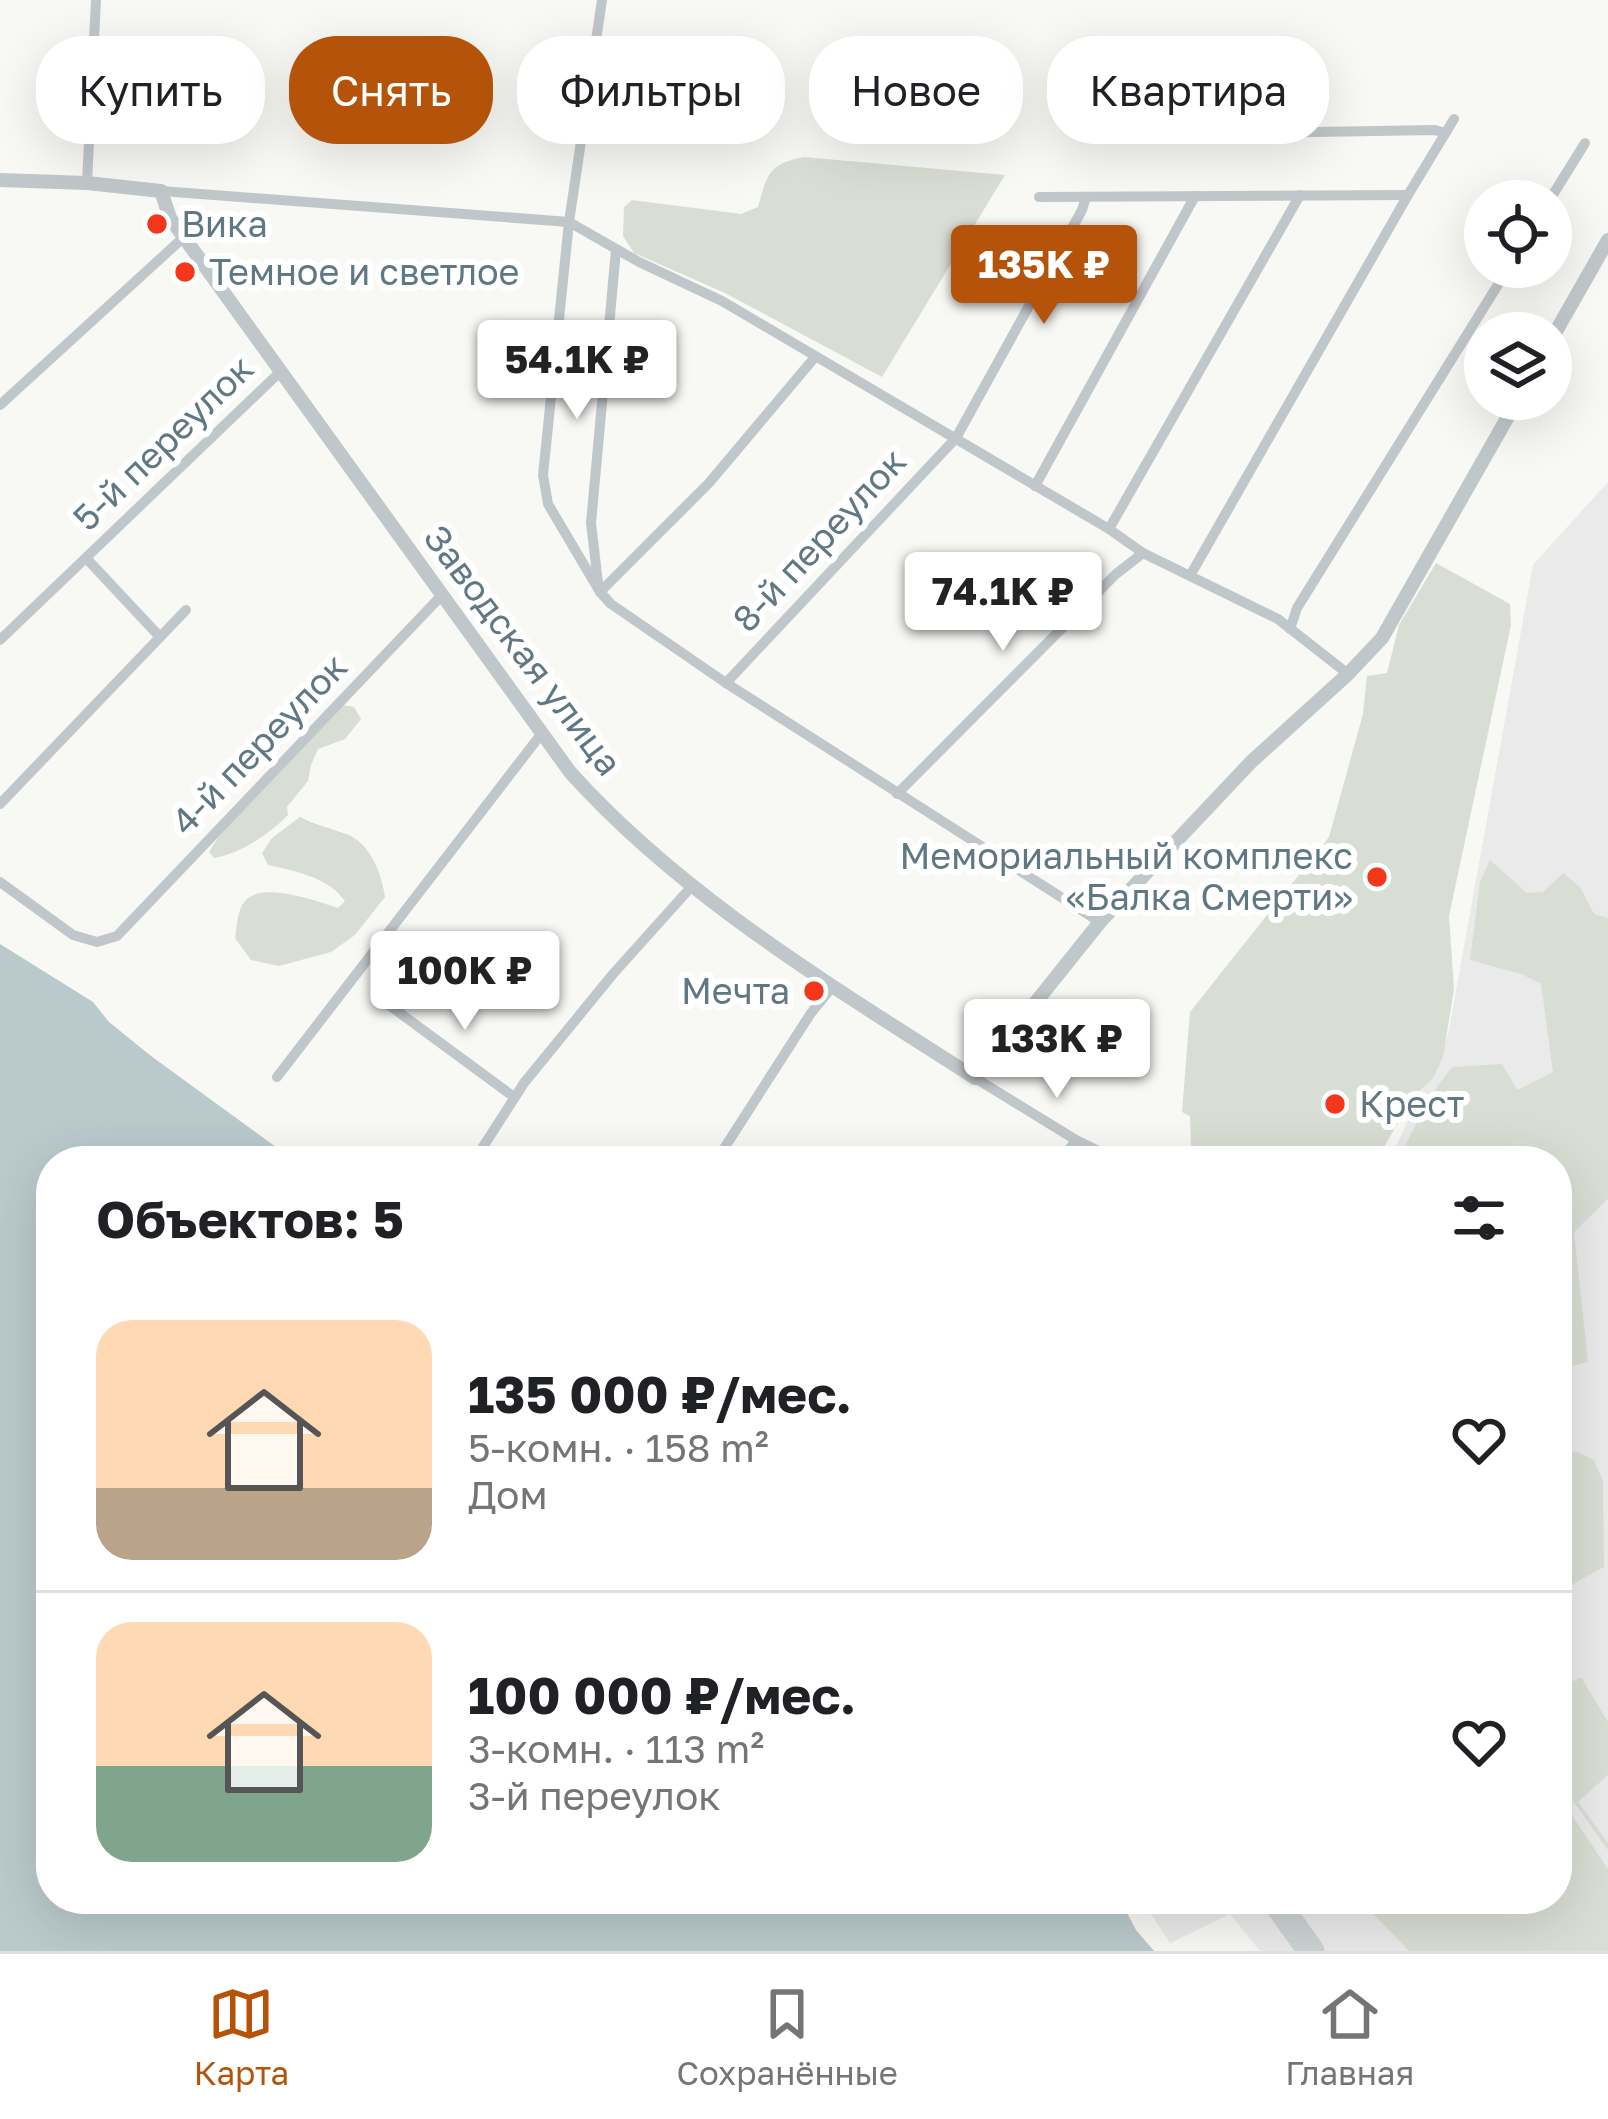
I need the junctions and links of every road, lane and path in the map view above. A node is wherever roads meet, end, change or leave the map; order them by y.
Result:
1 (96, 0) edge
2 (602, 0) edge
3 (1454, 119) dead end
4 (1329, 132) edge
5 (1445, 133) junction
6 (1585, 143) dead end
7 (0, 180) edge
8 (1563, 180) edge
9 (87, 183) junction
10 (161, 191) junction
11 (1408, 194) junction
12 (1300, 195) junction
13 (1195, 196) junction
14 (1040, 197) dead end
15 (1086, 197) junction
16 (569, 222) junction
17 (184, 237) junction
18 (1608, 240) edge
19 (616, 250) junction
20 (1495, 288) edge
21 (1567, 312) edge
22 (815, 357) junction
23 (281, 371) junction
24 (0, 405) edge
25 (1506, 420) edge
26 (956, 438) junction
27 (1035, 486) junction
28 (1109, 529) junction
29 (1143, 553) junction
30 (87, 559) junction
31 (1191, 574) junction
32 (600, 592) junction
33 (443, 594) junction
34 (186, 610) dead end
35 (1290, 629) junction
36 (160, 637) junction
37 (0, 640) edge
38 (1348, 674) junction
39 (727, 683) junction
40 (542, 733) junction
41 (897, 794) junction
42 (0, 804) edge
43 (0, 882) edge
44 (692, 886) junction
45 (1100, 922) junction
46 (833, 986) junction
47 (389, 1005) dead end
48 (278, 1077) dead end
49 (975, 1078) junction
50 (514, 1097) junction
51 (1076, 1140) junction
52 (484, 1146) edge
53 (726, 1146) edge
54 (1072, 1146) edge
55 (1088, 1146) edge

1 - 9 street
2 - 16 street
3 - 5 street
4 - 5 street
5 - 11 street
6 - 8 street
7 - 9 street
9 - 10 street
10 - 16 street
10 - 17 street, Заводская улица
11 - 12 street
11 - 31 street
12 - 13 street
12 - 28 street
13 - 15 street
13 - 27 street
14 - 15 street
15 - 26 street, 8-й переулок
16 - 19 street
16 - 32 street
17 - 23 street, Заводская улица
17 - 24 street
18 - 21 street
19 - 22 street
19 - 32 street
20 - 35 street
22 - 26 street
22 - 32 street
23 - 30 street, 5-й переулок
23 - 33 street, Заводская улица
25 - 38 street
26 - 27 street
26 - 39 street, 8-й переулок
27 - 28 street
28 - 29 street
29 - 31 street
29 - 41 street
30 - 36 street, 5-й переулок
30 - 37 street, 5-й переулок
31 - 35 street
32 - 39 street
33 - 40 street, Заводская улица
33 - 43 street, 4-й переулок
34 - 36 street
35 - 38 street
36 - 42 street
38 - 45 street
39 - 41 street
40 - 44 street, Заводская улица
40 - 48 street
41 - 45 street
44 - 46 street, Заводская улица
44 - 50 street
45 - 49 street
46 - 49 street, Заводская улица
46 - 53 street
47 - 50 street
49 - 51 street, Заводская улица
50 - 52 street
51 - 54 street
51 - 55 street, Заводская улица

